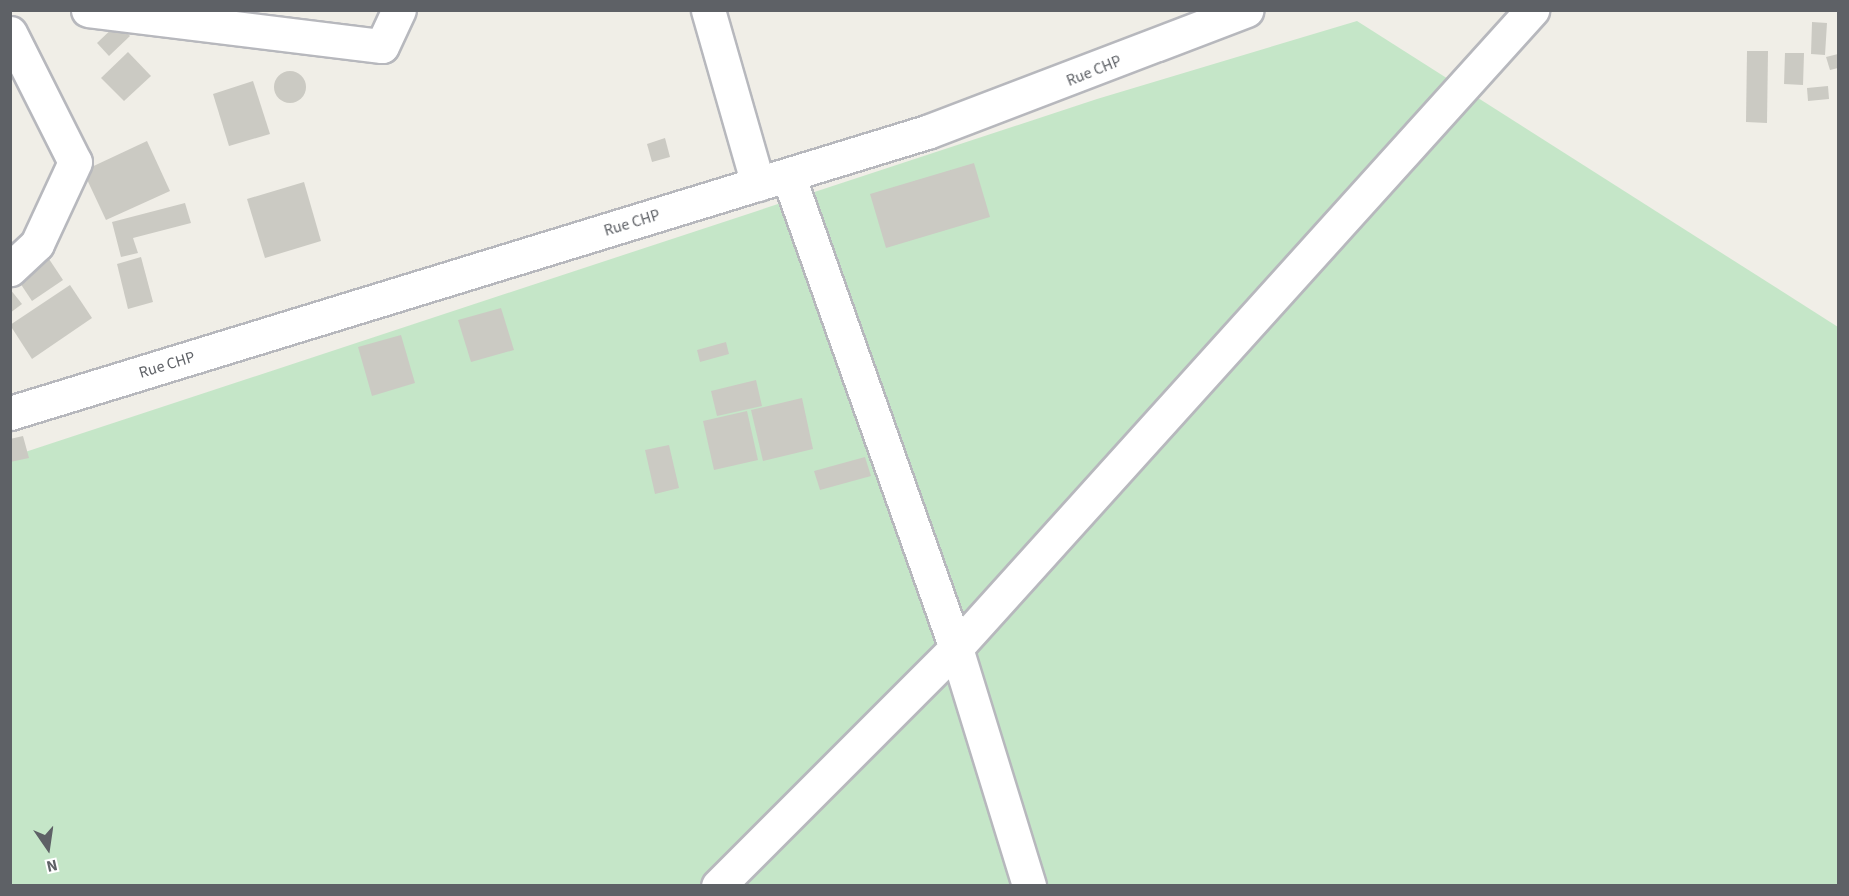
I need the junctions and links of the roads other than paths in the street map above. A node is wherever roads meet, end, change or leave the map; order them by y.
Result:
1 (88, 10) edge
2 (399, 10) edge
3 (708, 10) edge
4 (1246, 10) edge
5 (1532, 10) edge
6 (10, 33) edge
7 (773, 180) junction
8 (10, 268) edge
9 (10, 413) edge
10 (956, 648) junction
11 (718, 885) edge
12 (1029, 885) edge

1 - 2 street
3 - 7 street
4 - 7 street, Rue CHP
5 - 10 street
6 - 8 street
7 - 9 street, Rue CHP
7 - 10 street
10 - 11 street
10 - 12 street

